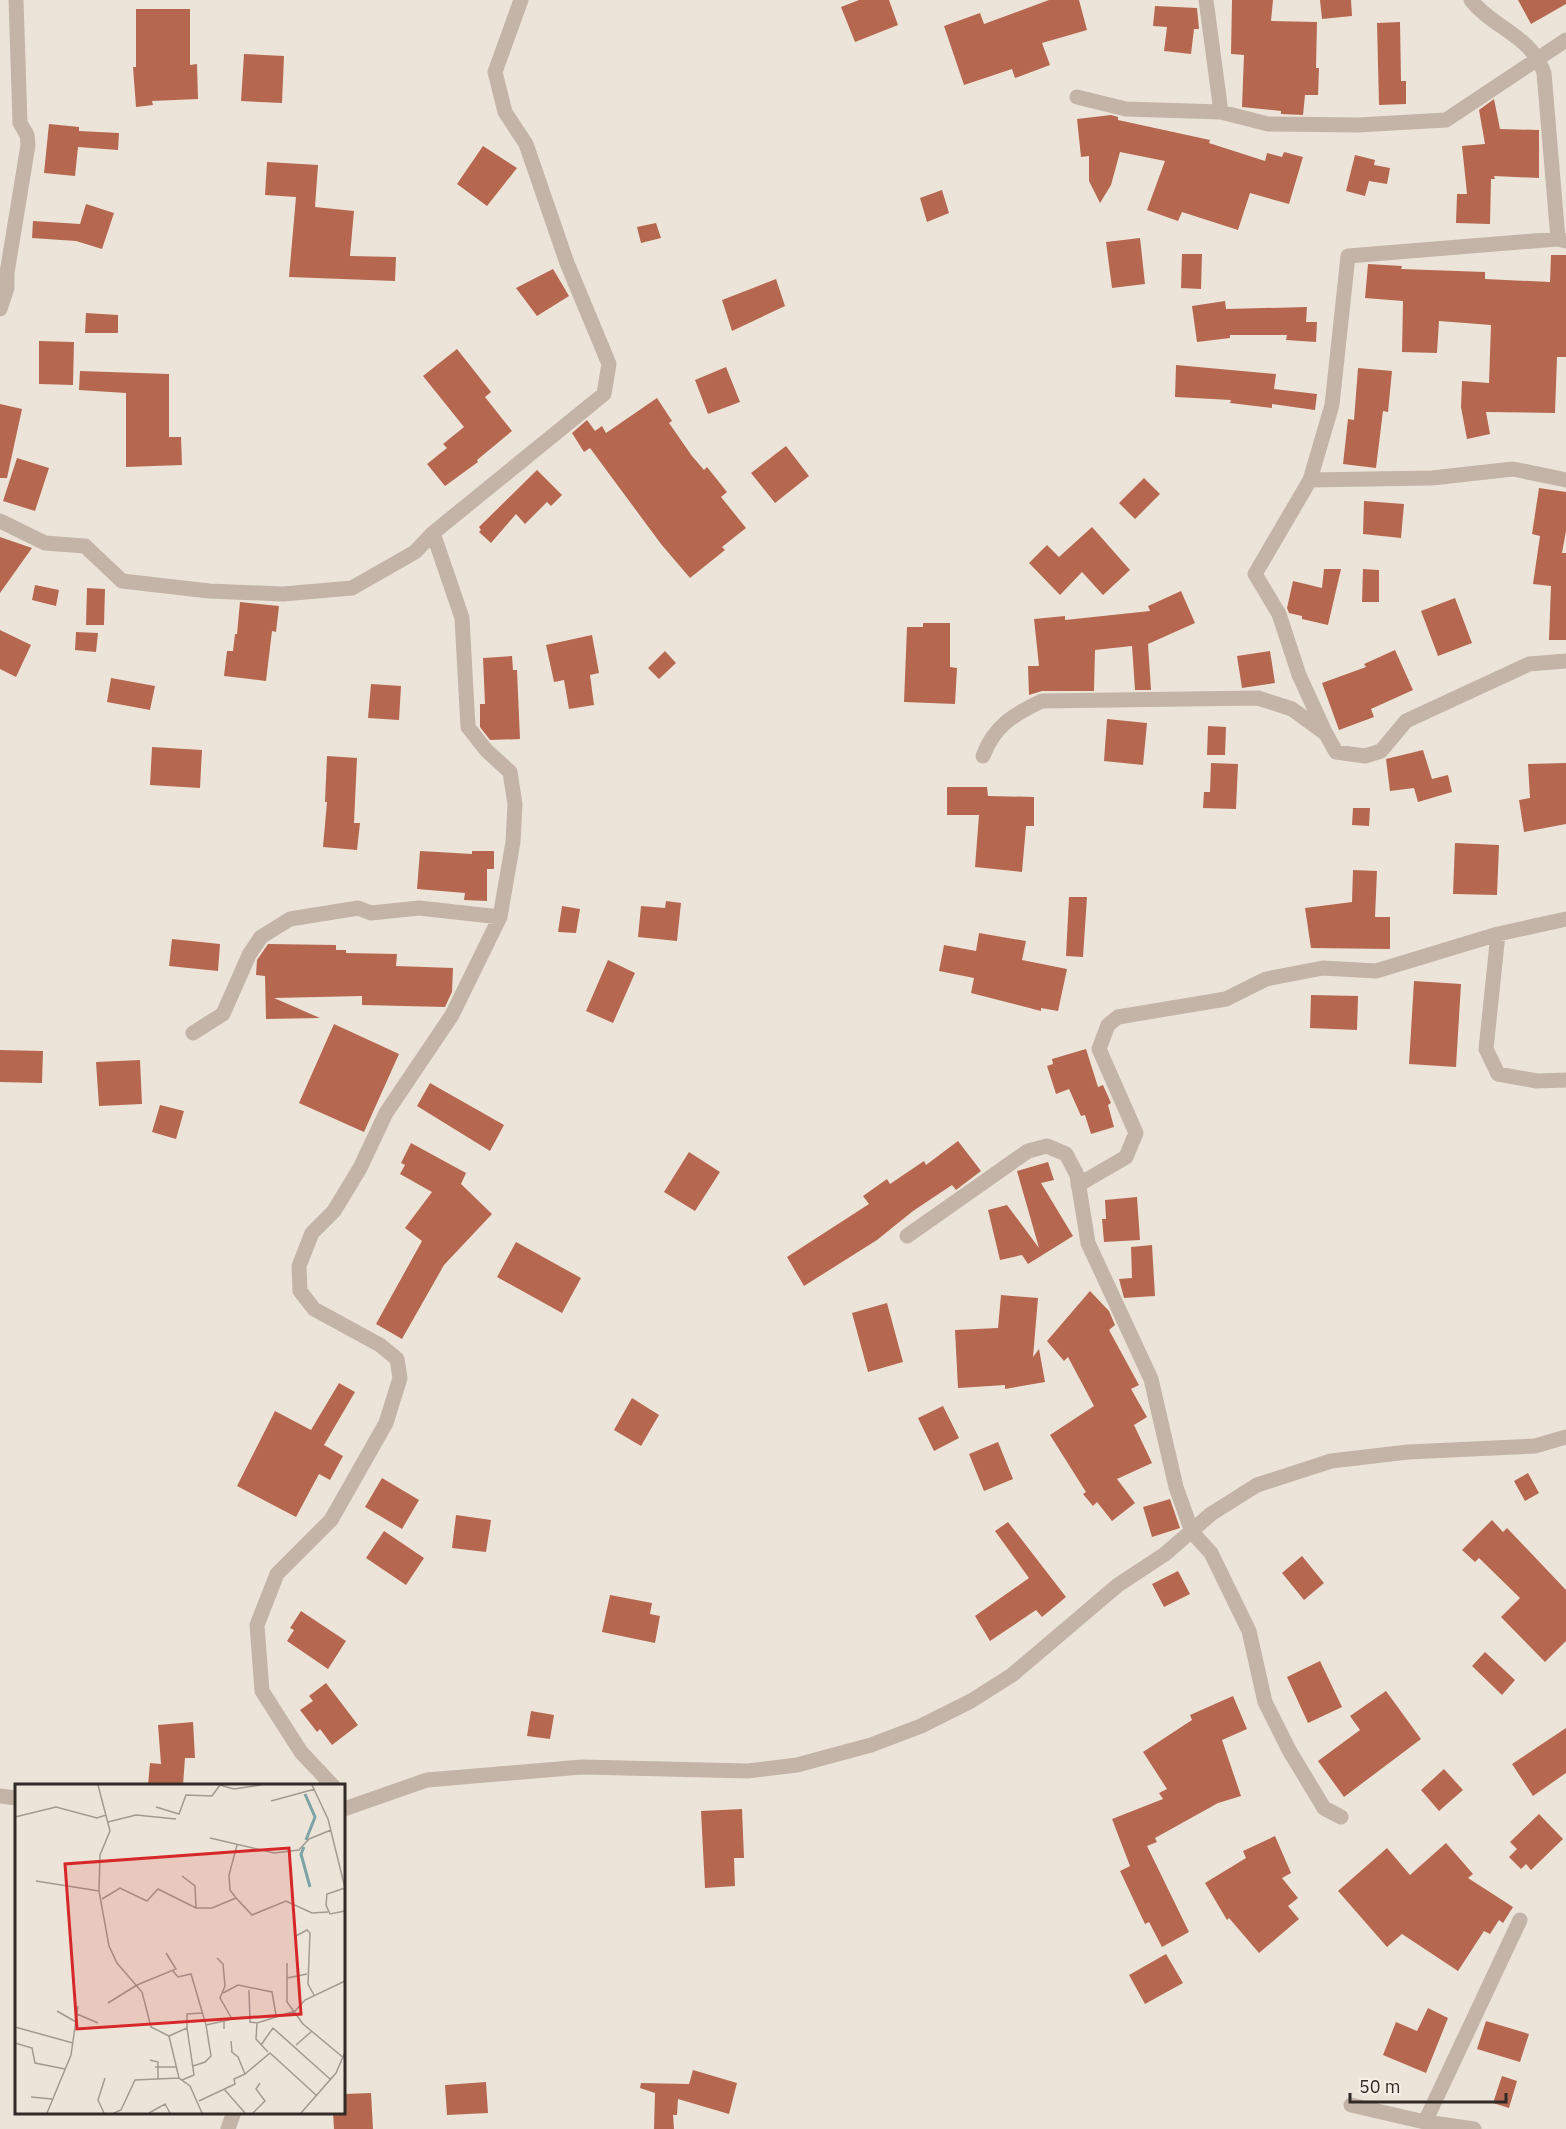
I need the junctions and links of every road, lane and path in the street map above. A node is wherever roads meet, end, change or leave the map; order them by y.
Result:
1 (16, 0) edge
2 (521, 0) edge
3 (1206, 0) edge
4 (1471, 0) edge
5 (1566, 40) edge
6 (1538, 56) junction
7 (1077, 98) dead end
8 (1221, 112) junction
9 (1562, 240) edge
10 (0, 309) edge
11 (1310, 480) junction
12 (1566, 480) edge
13 (0, 521) edge
14 (433, 533) junction
15 (1566, 661) edge
16 (1326, 734) junction
17 (983, 756) dead end
18 (500, 918) junction
19 (1566, 919) edge
20 (1498, 934) junction
21 (193, 1033) dead end
22 (1566, 1080) edge
23 (1078, 1185) junction
24 (907, 1236) dead end
25 (1566, 1437) edge
26 (1192, 1532) junction
27 (332, 1784) edge
28 (0, 1796) edge
29 (15, 1798) edge
30 (346, 1805) edge
31 (1341, 1817) dead end
32 (1520, 1920) dead end
33 (1351, 2105) dead end
34 (233, 2114) edge
35 (1425, 2122) junction
36 (228, 2129) edge
37 (1474, 2129) edge

1 - 10 street
2 - 14 street
3 - 8 street
4 - 6 street
5 - 6 street
6 - 8 street
6 - 9 street
7 - 8 street
9 - 11 street
11 - 12 street
11 - 16 street
13 - 14 street
14 - 18 street
15 - 16 street
16 - 17 street
18 - 21 street
18 - 27 street
19 - 20 street
20 - 22 street
20 - 23 street
23 - 24 street
23 - 26 street
25 - 26 street
26 - 30 street
26 - 31 street
28 - 29 street
32 - 35 street
33 - 35 street
34 - 36 street
35 - 37 street

